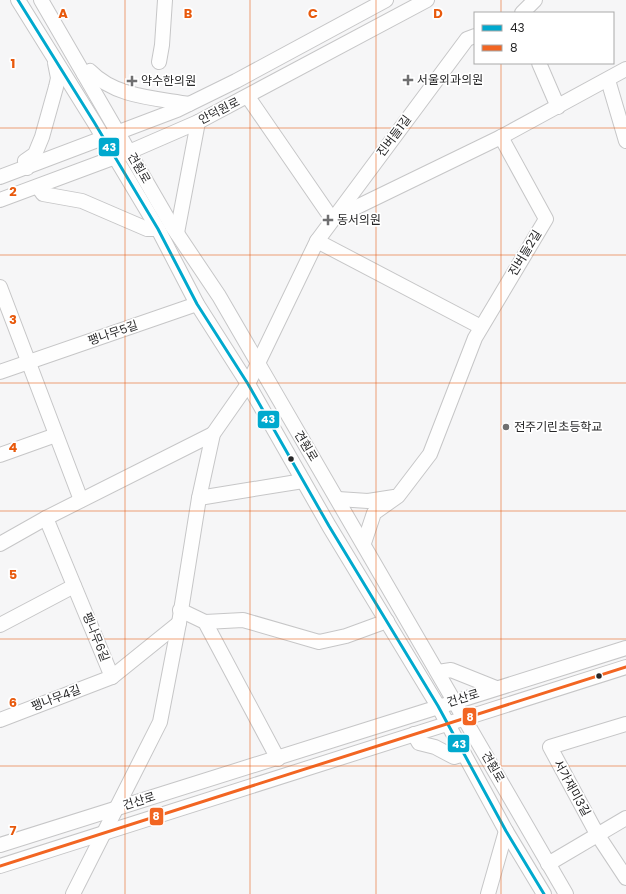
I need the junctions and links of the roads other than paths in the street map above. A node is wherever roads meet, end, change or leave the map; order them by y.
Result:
1 (18, 0) edge
2 (41, 0) edge
3 (165, 0) edge
4 (386, 0) edge
5 (427, 0) edge
6 (536, 0) edge
7 (523, 12) edge
8 (474, 36) edge
9 (55, 58) junction
10 (159, 62) dead end
11 (539, 64) edge
12 (626, 69) edge
13 (84, 74) junction
14 (608, 80) junction
15 (248, 97) junction
16 (189, 104) junction
17 (558, 107) junction
18 (198, 122) junction
19 (118, 132) junction
20 (501, 137) junction
21 (103, 138) junction
22 (626, 140) edge
23 (129, 152) junction
24 (115, 158) junction
25 (27, 168) junction
26 (0, 177) edge
27 (38, 188) junction
28 (0, 200) edge
29 (332, 219) junction
30 (158, 229) junction
31 (177, 233) junction
32 (317, 240) junction
33 (0, 287) edge
34 (197, 304) junction
35 (3, 307) edge
36 (481, 327) junction
37 (29, 361) junction
38 (258, 364) junction
39 (0, 372) edge
40 (248, 384) junction
41 (213, 434) junction
42 (56, 435) junction
43 (0, 455) edge
44 (303, 481) junction
45 (199, 498) junction
46 (338, 499) junction
47 (81, 500) junction
48 (373, 506) junction
49 (46, 518) junction
50 (364, 543) junction
51 (0, 544) edge
52 (74, 586) junction
53 (180, 617) junction
54 (387, 621) junction
55 (206, 622) junction
56 (0, 625) edge
57 (626, 648) edge
58 (626, 667) edge
59 (438, 672) junction
60 (112, 677) junction
61 (496, 688) junction
62 (455, 701) junction
63 (438, 706) junction
64 (465, 718) junction
65 (0, 720) edge
66 (447, 723) junction
67 (626, 724) edge
68 (414, 734) junction
69 (464, 754) junction
70 (278, 759) junction
71 (117, 807) junction
72 (626, 818) edge
73 (506, 831) junction
74 (104, 833) junction
75 (597, 834) junction
76 (0, 845) edge
77 (548, 864) junction
78 (0, 866) edge
79 (626, 878) edge
80 (73, 894) edge
81 (488, 894) edge
82 (544, 894) edge
83 (566, 894) edge

1 - 9 street, 견훤로
2 - 13 street, 견훤로
3 - 10 street
4 - 16 street, 안덕원로
5 - 15 street, 안덕원로
6 - 7 street
8 - 29 street, 진버들1길
9 - 21 street, 견훤로
9 - 25 street
11 - 17 street
12 - 14 street
13 - 16 street
13 - 19 street, 견훤로
14 - 17 street
14 - 22 street
15 - 18 street, 안덕원로
15 - 29 street
16 - 19 street, 안덕원로
17 - 20 street
18 - 23 street, 안덕원로
18 - 31 street
19 - 21 street, 안덕원로
19 - 23 street, 견훤로
20 - 29 street
20 - 36 street, 진버들2길
21 - 24 street, 견훤로
21 - 25 street, 안덕원로
23 - 24 street, 안덕원로
23 - 31 street, 견훤로
24 - 27 street, 안덕원로
24 - 30 street, 견훤로
25 - 26 street, 안덕원로
27 - 28 street, 안덕원로
27 - 30 street
29 - 32 street, 진버들1길
30 - 34 street, 견훤로
31 - 38 street, 견훤로
32 - 36 street
32 - 38 street, 진버들1길
33 - 35 street
34 - 37 street, 팽나무5길
34 - 40 street, 견훤로
35 - 37 street
36 - 48 street
37 - 39 street, 팽나무5길
37 - 42 street
38 - 40 street, 진버들1길
38 - 46 street, 견훤로
40 - 41 street
40 - 44 street, 견훤로
41 - 45 street
41 - 47 street
42 - 43 street
42 - 47 street
44 - 45 street, 견훤로
44 - 54 street, 견훤로
45 - 53 street
46 - 48 street
46 - 50 street, 견훤로
47 - 49 street
48 - 50 street
49 - 51 street
49 - 52 street, 팽나무6길
50 - 59 street, 견훤로
52 - 56 street
52 - 60 street, 팽나무6길
53 - 55 street
53 - 60 street, 팽나무6길
53 - 71 street
54 - 55 street
54 - 63 street, 견훤로
55 - 70 street
57 - 61 street, 건산로
58 - 64 street, 건산로
59 - 61 street
59 - 62 street, 견훤로
60 - 65 street, 팽나무4길
61 - 62 street, 건산로
62 - 63 street, 건산로
62 - 64 street, 견훤로
63 - 66 street, 견훤로
63 - 70 street, 건산로
64 - 66 street, 건산로
64 - 77 street, 견훤로
66 - 68 street, 건산로
66 - 69 street, 견훤로
67 - 75 street, 서가재미3길
68 - 69 street
68 - 74 street, 건산로
69 - 73 street, 견훤로
70 - 71 street, 건산로
71 - 74 street
71 - 76 street, 건산로
72 - 75 street
73 - 81 street
73 - 82 street, 견훤로
74 - 78 street, 건산로
74 - 80 street
75 - 77 street
75 - 79 street, 서가재미3길
77 - 83 street, 견훤로

